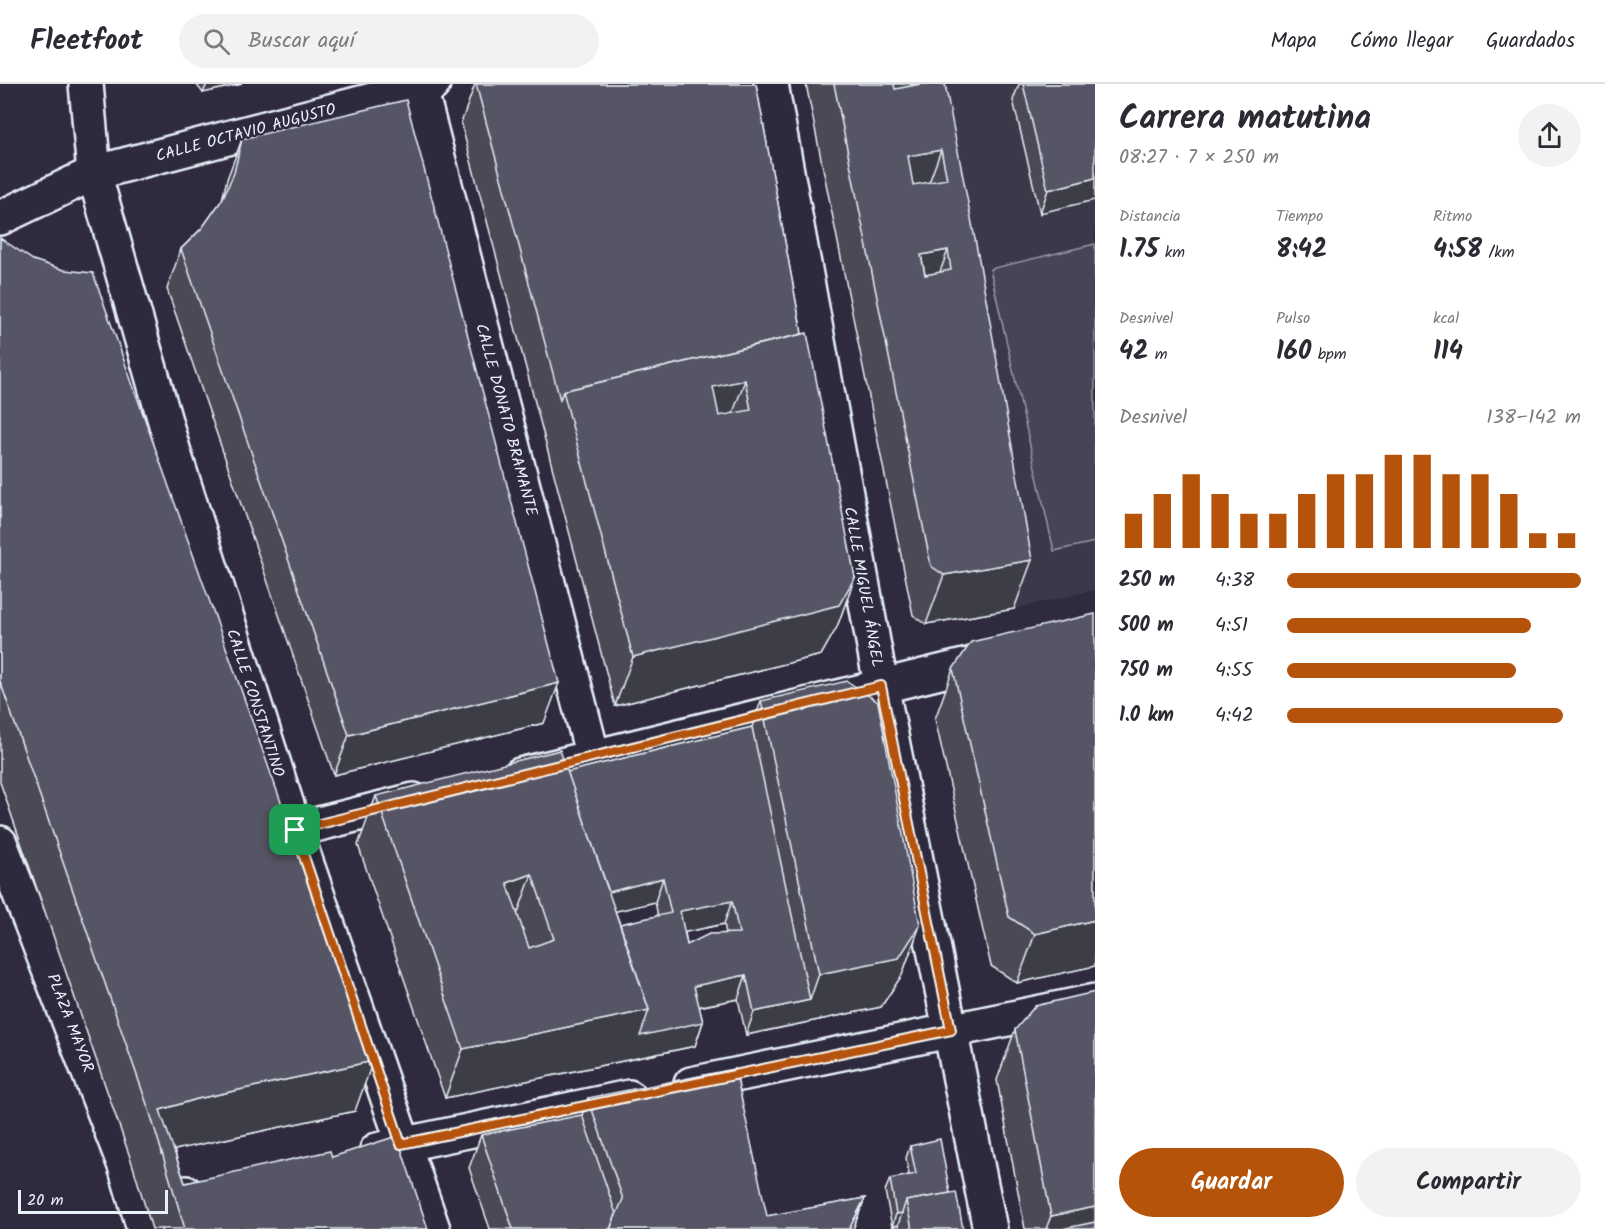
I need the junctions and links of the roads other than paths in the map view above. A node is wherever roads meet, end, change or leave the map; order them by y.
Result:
1 (86, 84) edge
2 (771, 84) edge
3 (424, 85) edge
4 (94, 172) junction
5 (0, 218) edge
6 (1030, 650) edge
7 (881, 686) junction
8 (593, 757) junction
9 (490, 782) edge
10 (444, 793) edge
11 (295, 830) junction
12 (0, 843) edge
13 (1095, 1001) edge
14 (951, 1030) junction
15 (401, 1144) junction
16 (344, 1157) edge
17 (218, 1185) edge
18 (141, 1216) edge
19 (433, 1229) edge
20 (990, 1229) edge

1 - 4 street, CALLE CONSTANTINO
2 - 7 street, CALLE MIGUEL ÁNGEL
3 - 4 street, CALLE OCTAVIO AUGUSTO
3 - 8 street, CALLE DONATO BRAMANTE
4 - 5 street, CALLE OCTAVIO AUGUSTO
4 - 11 street, CALLE CONSTANTINO
6 - 7 street
7 - 8 street
7 - 14 street, CALLE MIGUEL ÁNGEL
8 - 9 street
10 - 11 street
11 - 15 street, CALLE CONSTANTINO
12 - 18 street, PLAZA MAYOR
13 - 14 street
14 - 15 street
14 - 20 street, CALLE MIGUEL ÁNGEL
15 - 16 street
15 - 19 street, CALLE CONSTANTINO
17 - 18 street, PLAZA MAYOR

